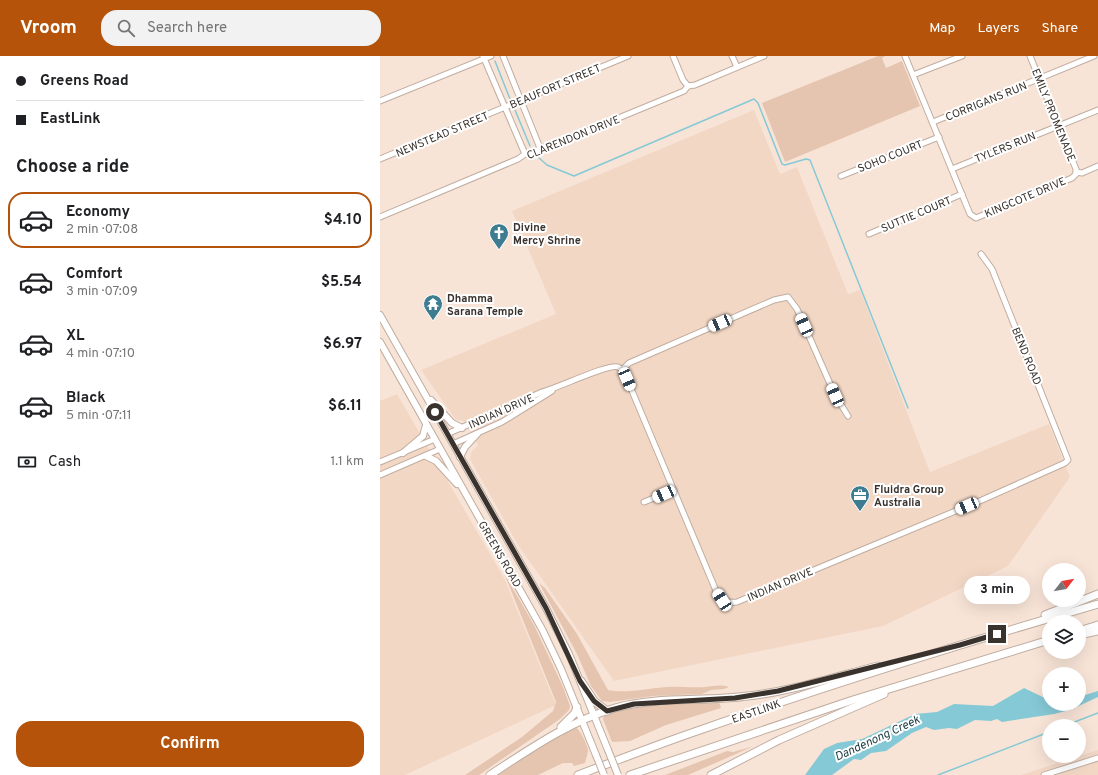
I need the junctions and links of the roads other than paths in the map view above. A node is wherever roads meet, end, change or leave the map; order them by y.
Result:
1 (491, 56) edge
2 (503, 56) edge
3 (628, 56) edge
4 (673, 56) edge
5 (732, 56) edge
6 (764, 56) edge
7 (905, 56) edge
8 (962, 56) edge
9 (1030, 56) edge
10 (1094, 56) edge
11 (484, 57) edge
12 (737, 67) junction
13 (913, 75) junction
14 (1040, 79) junction
15 (688, 86) junction
16 (380, 101) edge
17 (521, 101) junction
18 (504, 108) junction
19 (1098, 110) edge
20 (933, 122) junction
21 (1058, 126) junction
22 (939, 137) junction
23 (540, 148) junction
24 (525, 154) junction
25 (380, 159) edge
26 (1098, 166) edge
27 (952, 169) junction
28 (1076, 173) junction
29 (841, 176) dead end
30 (962, 194) junction
31 (380, 217) edge
32 (869, 234) dead end
33 (981, 254) dead end
34 (380, 315) edge
35 (380, 342) edge
36 (622, 370) junction
37 (556, 389) junction
38 (423, 391) junction
39 (848, 416) dead end
40 (426, 425) junction
41 (462, 428) junction
42 (447, 434) junction
43 (476, 434) junction
44 (435, 440) junction
45 (452, 444) junction
46 (440, 449) junction
47 (403, 453) junction
48 (426, 456) junction
49 (460, 457) junction
50 (1068, 460) joint
51 (380, 462) edge
52 (380, 475) edge
53 (674, 490) junction
54 (468, 498) junction
55 (644, 502) dead end
56 (1098, 594) edge
57 (1098, 604) edge
58 (1098, 625) edge
59 (1016, 628) junction
60 (1086, 629) edge
61 (1098, 631) edge
62 (1086, 634) edge
63 (1042, 642) edge
64 (960, 645) junction
65 (917, 680) junction
66 (580, 681) junction
67 (577, 707) junction
68 (607, 711) junction
69 (594, 716) junction
70 (582, 721) junction
71 (545, 739) junction
72 (1098, 758) edge
73 (490, 775) edge
74 (578, 775) edge
75 (604, 775) edge
76 (618, 775) edge
77 (630, 775) edge
78 (711, 775) edge
79 (1044, 775) edge

1 - 11 street
2 - 17 street
3 - 17 street, BEAUFORT STREET
4 - 15 street
5 - 12 street
6 - 12 street, CLARENDON DRIVE
7 - 13 street
8 - 13 street
9 - 14 street, EMILY PROMENADE
10 - 14 street, CORRIGANS RUN
11 - 16 street
11 - 18 street
12 - 15 street, CLARENDON DRIVE
13 - 20 street
14 - 20 street, CORRIGANS RUN
14 - 21 street, EMILY PROMENADE
15 - 23 street, CLARENDON DRIVE
17 - 18 street, BEAUFORT STREET
17 - 23 street
18 - 24 street
18 - 25 street, NEWSTEAD STREET
19 - 21 street, TYLERS RUN
20 - 22 street
21 - 27 street, TYLERS RUN
21 - 28 street, EMILY PROMENADE
22 - 27 street
22 - 29 street, SOHO COURT
23 - 24 street, CLARENDON DRIVE
24 - 31 street, CLARENDON DRIVE
26 - 28 street, KINGCOTE DRIVE
27 - 30 street
28 - 30 street, KINGCOTE DRIVE
30 - 32 street, SUTTIE COURT
33 - 50 street, BEND ROAD
34 - 38 main road, GREENS ROAD
35 - 40 main road, GREENS ROAD
36 - 37 street, INDIAN DRIVE
36 - 39 street
36 - 53 street, INDIAN DRIVE
37 - 41 street, INDIAN DRIVE
37 - 43 street, INDIAN DRIVE
38 - 41 main road
38 - 42 main road, GREENS ROAD
40 - 44 main road, GREENS ROAD
40 - 47 main road
41 - 42 street, INDIAN DRIVE
42 - 44 main road
42 - 45 main road, GREENS ROAD
43 - 45 street, INDIAN DRIVE
43 - 49 main road
44 - 46 main road, GREENS ROAD
44 - 47 street
45 - 46 main road
45 - 49 main road, GREENS ROAD
46 - 48 street
46 - 54 main road, GREENS ROAD
47 - 51 street
48 - 52 street
48 - 54 main road
49 - 66 main road, GREENS ROAD
50 - 53 street, INDIAN DRIVE
53 - 55 street
54 - 67 main road, GREENS ROAD
56 - 59 highway
57 - 59 highway, EASTLINK
58 - 60 highway
59 - 64 highway, EASTLINK
61 - 62 highway
63 - 65 highway, EASTLINK
64 - 68 highway
64 - 74 highway, EASTLINK
65 - 77 highway, EASTLINK
65 - 78 highway
66 - 68 highway
66 - 69 main road, GREENS ROAD
67 - 70 main road, GREENS ROAD
67 - 71 highway
68 - 69 highway
69 - 70 highway
69 - 76 main road, GREENS ROAD, bridge
70 - 71 highway
70 - 75 main road, GREENS ROAD, bridge
71 - 73 highway
72 - 79 street

